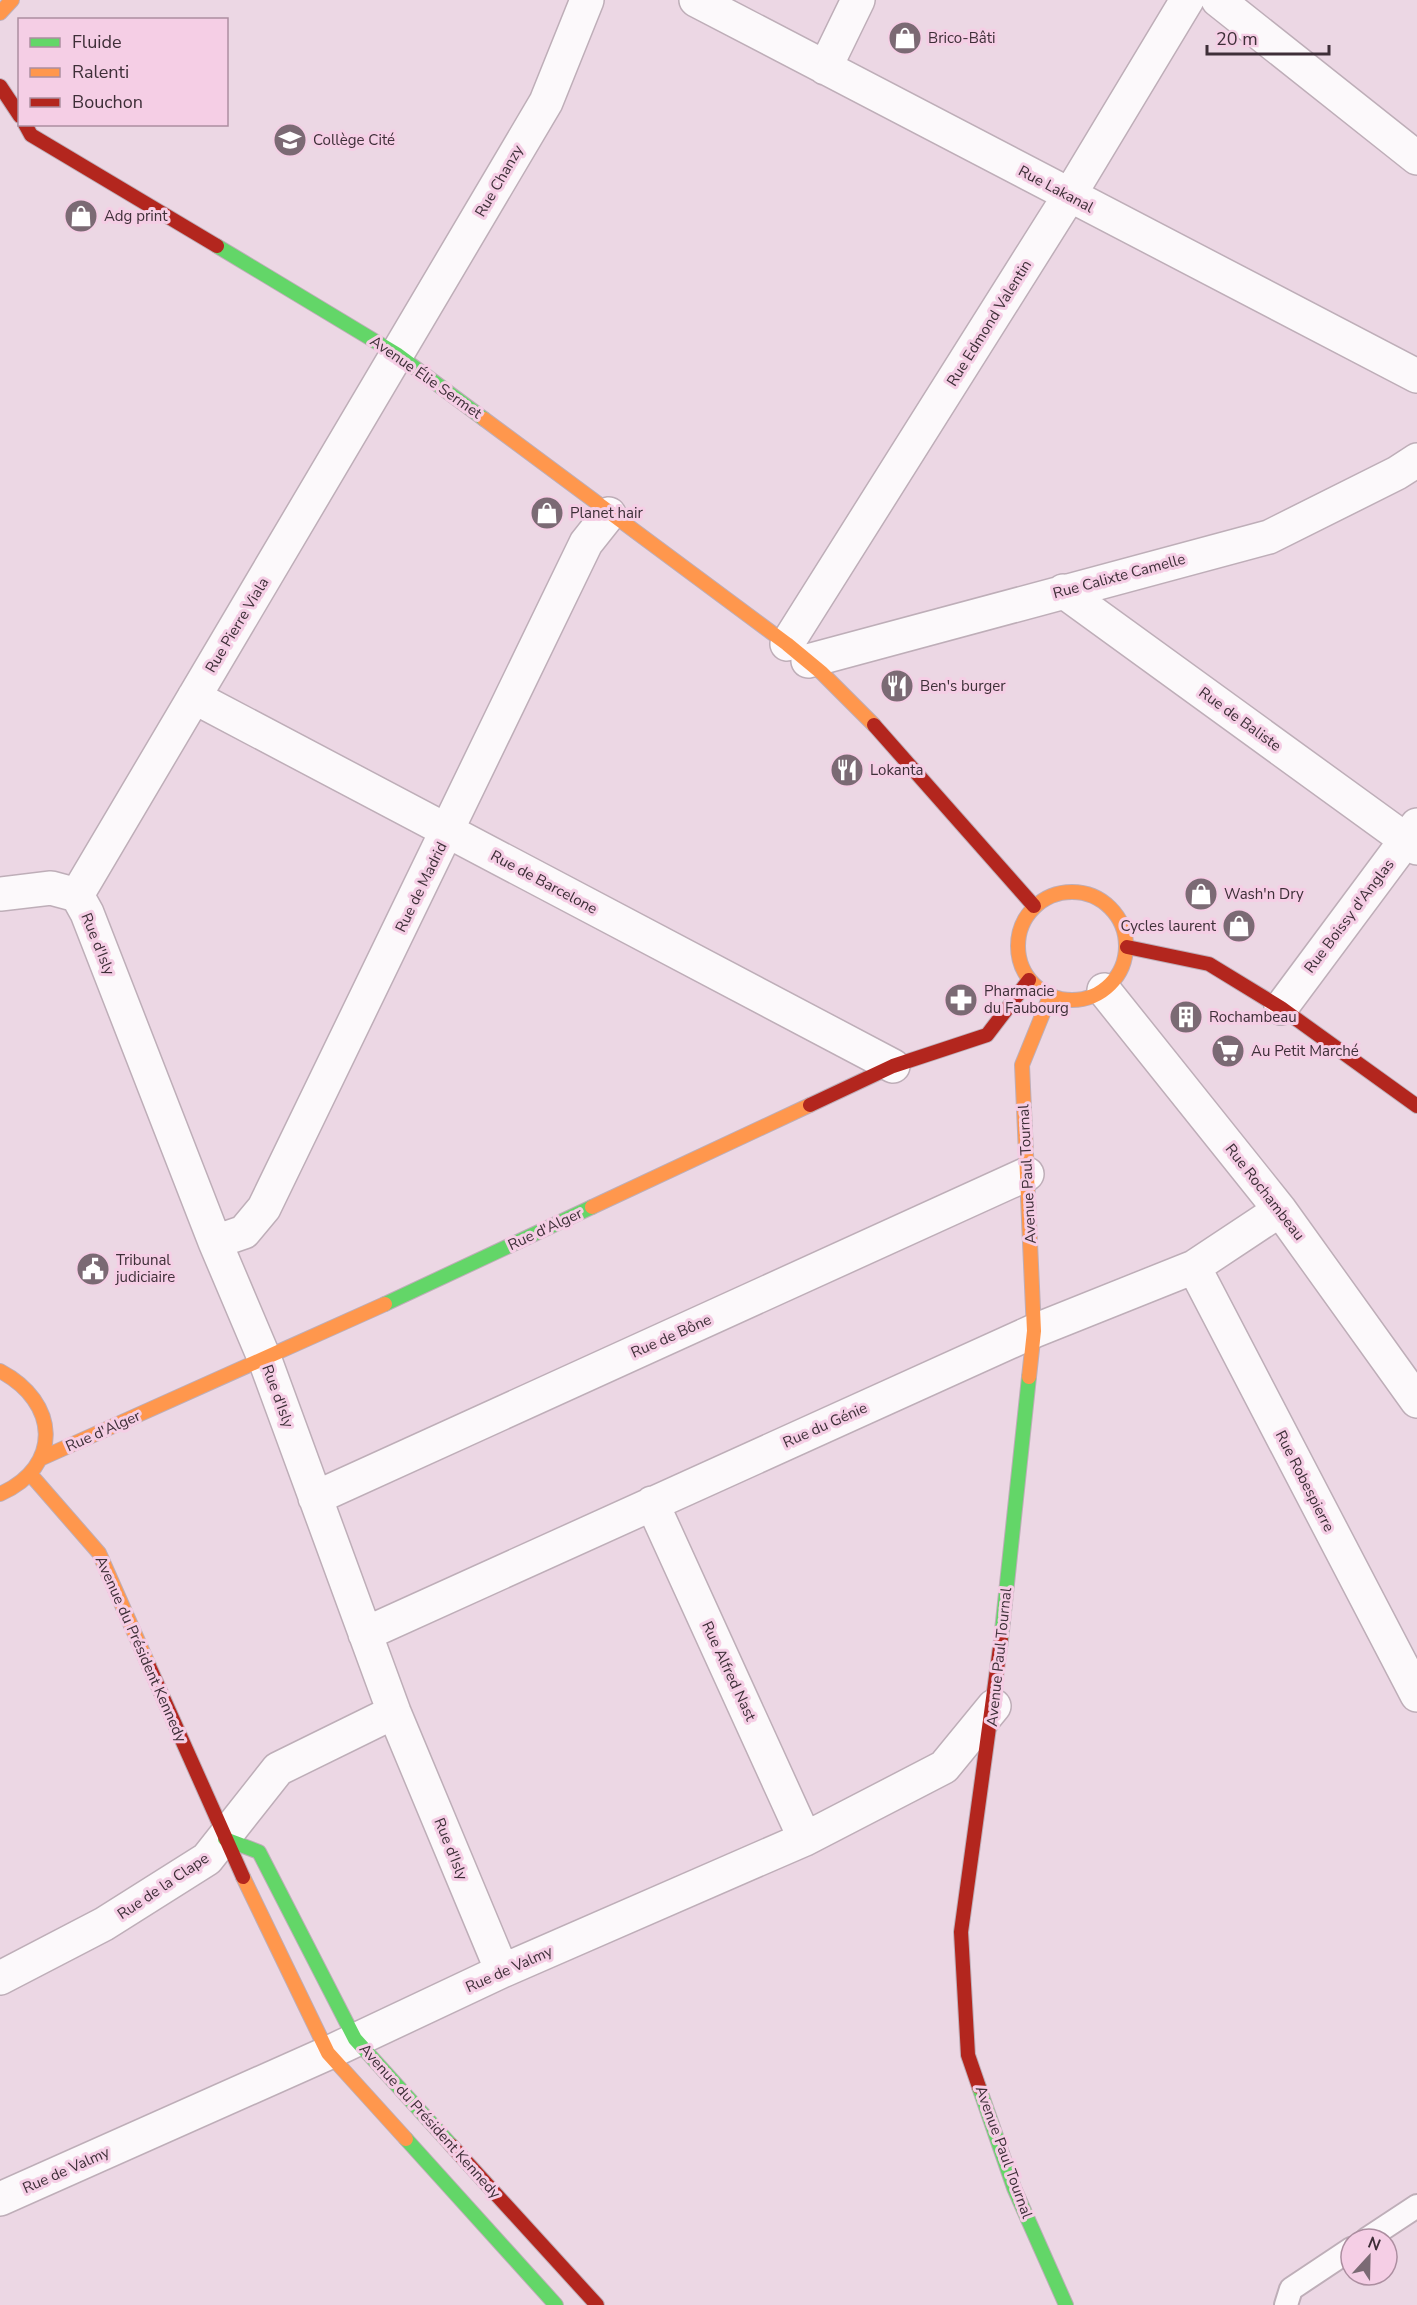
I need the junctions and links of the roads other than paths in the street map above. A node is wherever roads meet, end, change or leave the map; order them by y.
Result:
1 (12, 0) edge
2 (587, 0) edge
3 (696, 0) edge
4 (858, 0) edge
5 (1187, 0) edge
6 (1218, 0) edge
7 (0, 13) edge
8 (825, 68) junction
9 (0, 86) edge
10 (18, 113) edge
11 (26, 126) edge
12 (1417, 158) edge
13 (1069, 196) junction
14 (398, 355) junction
15 (1417, 376) edge
16 (1417, 460) edge
17 (609, 514) junction
18 (1063, 591) junction
19 (797, 652) junction
20 (194, 697) junction
21 (448, 831) junction
22 (1413, 838) edge
23 (0, 894) edge
24 (77, 895) junction
25 (1034, 906) junction
26 (1127, 948) junction
27 (1029, 980) junction
28 (1104, 990) junction
29 (1050, 996) junction
30 (1281, 1008) junction
31 (893, 1066) junction
32 (1417, 1106) edge
33 (1027, 1174) junction
34 (1280, 1210) junction
35 (215, 1242) junction
36 (1194, 1267) junction
37 (1034, 1331) junction
38 (265, 1360) junction
39 (0, 1371) edge
40 (1417, 1401) edge
41 (42, 1458) junction
42 (31, 1475) junction
43 (0, 1494) edge
44 (315, 1498) junction
45 (652, 1503) junction
46 (365, 1634) junction
47 (1417, 1693) edge
48 (994, 1706) junction
49 (394, 1712) junction
50 (225, 1839) junction
51 (805, 1839) junction
52 (502, 1971) junction
53 (0, 1978) edge
54 (341, 2046) junction
55 (0, 2199) edge
56 (1417, 2206) edge
57 (1385, 2227) edge
58 (1339, 2257) edge
59 (556, 2305) edge
60 (597, 2305) edge
61 (1066, 2305) edge
62 (1286, 2305) edge

1 - 7 main road
2 - 14 street, Rue Chanzy
3 - 8 street, Rue Lakanal
4 - 8 street
5 - 13 street, Rue Edmond Valentin
6 - 12 street
8 - 13 street, Rue Lakanal
9 - 10 main road
11 - 14 main road, Avenue Élie Sermet
13 - 15 street, Rue Lakanal
13 - 19 street, Rue Edmond Valentin
14 - 17 main road, Avenue Élie Sermet
14 - 20 street, Rue Pierre Viala
16 - 18 street, Rue Calixte Camelle
17 - 19 main road, Avenue Élie Sermet
17 - 21 street, Rue de Madrid
18 - 19 street, Rue Calixte Camelle
18 - 22 street, Rue de Baliste
19 - 25 main road
20 - 21 street, Rue de Barcelone
20 - 24 street, Rue Pierre Viala
21 - 31 street, Rue de Barcelone
21 - 35 street, Rue de Madrid
22 - 30 street, Rue Boissy d'Anglas
23 - 24 street, Rue d'Isly
24 - 35 street, Rue d'Isly
25 - 26 main road
25 - 27 main road
26 - 28 main road
26 - 30 main road
27 - 29 main road
27 - 31 main road, Rue d'Alger
28 - 29 main road
28 - 34 street, Rue Rochambeau
29 - 33 main road, Avenue Paul Tournal
30 - 32 main road
31 - 38 main road, Rue d'Alger
33 - 37 main road, Avenue Paul Tournal
33 - 44 street, Rue de Bône
34 - 36 street, Rue du Génie
34 - 40 street, Rue Rochambeau
35 - 38 street, Rue d'Isly
36 - 37 street, Rue du Génie
36 - 47 street, Rue Robespierre
37 - 45 street, Rue du Génie
37 - 48 main road, Avenue Paul Tournal
38 - 41 main road, Rue d'Alger
38 - 44 street, Rue d'Isly
39 - 41 main road
41 - 42 main road
42 - 43 main road
42 - 50 main road, Avenue du Président Kennedy
44 - 46 street, Rue d'Isly
45 - 46 street, Rue du Génie
45 - 51 street, Rue Alfred Nast
46 - 49 street, Rue d'Isly
48 - 51 street, Rue de Valmy
48 - 61 main road, Avenue Paul Tournal
49 - 50 street, Rue de la Clape
49 - 52 street, Rue d'Isly
50 - 53 street, Rue de la Clape
50 - 54 main road, Avenue du Président Kennedy
50 - 54 main road, Avenue du Président Kennedy
51 - 52 street, Rue de Valmy
52 - 54 street, Rue de Valmy
54 - 55 street, Rue de Valmy
54 - 59 main road, Avenue du Président Kennedy
54 - 60 main road, Avenue du Président Kennedy
56 - 57 lane
58 - 62 lane

